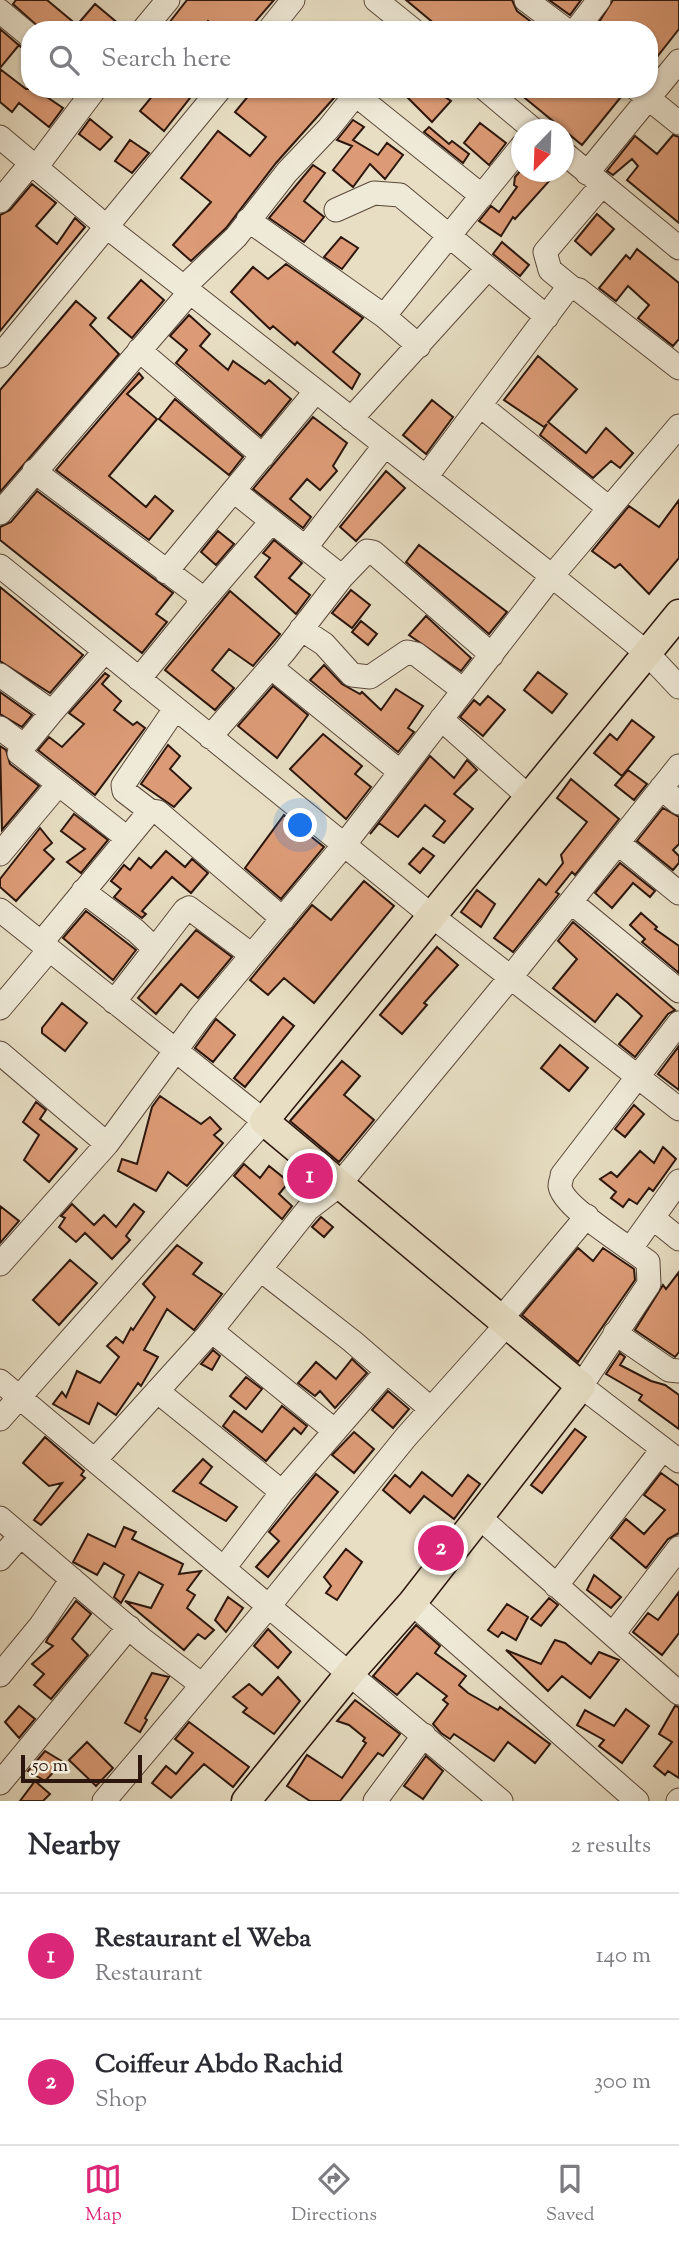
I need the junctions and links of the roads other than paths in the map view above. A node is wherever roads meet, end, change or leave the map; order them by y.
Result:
1 (168, 0) edge
2 (293, 0) edge
3 (376, 0) edge
4 (527, 0) edge
5 (599, 0) edge
6 (0, 11) edge
7 (150, 21) edge
8 (276, 21) edge
9 (399, 21) edge
10 (554, 21) edge
11 (583, 21) edge
12 (21, 28) edge
13 (679, 61) edge
14 (658, 80) edge
15 (88, 98) edge
16 (213, 98) edge
17 (353, 98) edge
18 (365, 98) edge
19 (496, 98) edge
20 (641, 98) edge
21 (648, 98) edge
22 (521, 119) edge
23 (679, 123) edge
24 (0, 136) edge
25 (511, 160) edge
26 (574, 161) edge
27 (34, 164) junction
28 (595, 179) junction
29 (482, 196) junction
30 (0, 201) edge
31 (336, 210) dead end
32 (248, 220) junction
33 (107, 227) junction
34 (451, 236) junction
35 (679, 248) edge
36 (488, 268) junction
37 (572, 288) junction
38 (187, 290) junction
39 (384, 316) junction
40 (547, 317) junction
41 (419, 346) junction
42 (139, 350) junction
43 (0, 356) edge
44 (679, 368) edge
45 (316, 391) junction
46 (482, 407) junction
47 (352, 419) junction
48 (679, 426) edge
49 (385, 444) junction
50 (263, 456) junction
51 (34, 471) junction
52 (426, 477) junction
53 (234, 491) junction
54 (609, 508) junction
55 (0, 513) edge
56 (271, 522) junction
57 (306, 547) junction
58 (0, 566) edge
59 (166, 572) junction
60 (342, 576) junction
61 (552, 576) junction
62 (197, 608) junction
63 (679, 614) edge
64 (301, 629) junction
65 (104, 651) junction
66 (647, 653) junction
67 (492, 655) junction
68 (271, 667) junction
69 (0, 675) edge
70 (139, 679) junction
71 (679, 687) edge
72 (463, 690) junction
73 (176, 709) junction
74 (52, 712) junction
75 (441, 719) junction
76 (0, 728) edge
77 (210, 737) junction
78 (24, 746) junction
79 (679, 766) edge
80 (399, 771) junction
81 (57, 786) junction
82 (661, 788) junction
83 (529, 797) junction
84 (679, 803) edge
85 (150, 811) junction
86 (127, 838) junction
87 (618, 843) junction
88 (344, 845) junction
89 (0, 854) edge
90 (83, 891) junction
91 (679, 893) edge
92 (571, 902) junction
93 (0, 911) edge
94 (432, 916) junction
95 (283, 919) junction
96 (45, 947) junction
97 (155, 949) junction
98 (252, 956) junction
99 (510, 978) junction
100 (679, 991) edge
101 (114, 1002) junction
102 (0, 1008) edge
103 (679, 1023) edge
104 (0, 1053) edge
105 (176, 1053) junction
106 (637, 1077) junction
107 (679, 1109) edge
108 (264, 1121) junction
109 (107, 1144) junction
110 (679, 1181) edge
111 (338, 1186) junction
112 (587, 1216) junction
113 (653, 1218) junction
114 (679, 1239) edge
115 (631, 1248) junction
116 (1, 1261) edge
117 (261, 1270) junction
118 (504, 1321) junction
119 (212, 1331) junction
120 (615, 1333) junction
121 (387, 1371) junction
122 (679, 1371) edge
123 (0, 1381) edge
124 (581, 1386) junction
125 (158, 1391) junction
126 (20, 1397) junction
127 (431, 1409) junction
128 (0, 1419) edge
129 (335, 1430) junction
130 (671, 1456) edge
131 (95, 1460) junction
132 (282, 1492) junction
133 (478, 1517) junction
134 (0, 1518) edge
135 (20, 1536) junction
136 (679, 1548) edge
137 (0, 1559) edge
138 (224, 1568) junction
139 (72, 1579) junction
140 (556, 1586) junction
141 (412, 1603) junction
142 (270, 1606) junction
143 (129, 1627) junction
144 (613, 1634) junction
145 (349, 1673) junction
146 (0, 1675) edge
147 (202, 1685) junction
148 (677, 1687) edge
149 (424, 1735) junction
150 (0, 1785) edge
151 (248, 1800) edge
152 (13, 1801) edge
153 (104, 1801) edge
154 (375, 1801) edge
155 (501, 1801) edge
156 (637, 1801) edge

1 - 7 street
2 - 8 street
3 - 9 street
4 - 10 street
5 - 11 street
6 - 12 street
13 - 14 street
15 - 27 street
16 - 33 street
17 - 32 street
18 - 29 street
19 - 22 street
20 - 28 street
21 - 23 street
24 - 27 street
25 - 29 street
26 - 28 street
27 - 30 street
27 - 33 street
28 - 35 street
28 - 37 street
29 - 34 street
31 - 34 street
32 - 38 street
32 - 39 street
33 - 38 street
33 - 43 street
34 - 36 street
34 - 39 street
36 - 40 street
36 - 41 street
37 - 40 street
37 - 44 street
38 - 42 street
38 - 45 street
39 - 41 street
40 - 46 street
41 - 47 street
42 - 50 street
42 - 51 street
45 - 47 street
45 - 50 street
46 - 52 street
46 - 54 street
47 - 49 street
48 - 54 street
49 - 52 street
49 - 57 street
50 - 53 street
51 - 55 street
51 - 59 street
52 - 61 street
53 - 56 street
53 - 59 street
54 - 61 street
56 - 57 street
56 - 62 street
57 - 60 street
58 - 65 street
59 - 62 street
60 - 64 street
60 - 67 street
61 - 66 street
61 - 67 street
62 - 70 street
63 - 66 main road
64 - 68 street
64 - 72 street
65 - 70 street
65 - 74 street
66 - 71 street
66 - 83 main road
67 - 72 street
68 - 77 street
68 - 80 street
69 - 74 street
70 - 73 street
72 - 75 street
73 - 77 street
73 - 85 street
74 - 78 street
75 - 80 street
75 - 83 street
76 - 78 street
77 - 88 street
78 - 81 street
79 - 82 street
80 - 88 street
81 - 86 street
81 - 89 street
82 - 84 street
82 - 87 street
83 - 94 main road
85 - 86 street
85 - 95 street
86 - 90 street
87 - 91 street
87 - 92 street
88 - 94 street
88 - 95 street
90 - 96 street
90 - 97 street
92 - 99 street
92 - 100 street
93 - 96 street
94 - 99 street
94 - 108 main road
95 - 98 street
96 - 101 street
96 - 102 street
97 - 98 street
97 - 101 street
98 - 105 street
99 - 106 street
99 - 111 street
101 - 105 street
103 - 106 street
104 - 109 street
105 - 108 street
105 - 109 street
106 - 107 street
106 - 112 street
108 - 111 main road
108 - 126 street
109 - 116 street
110 - 113 street
111 - 117 street
111 - 118 main road
112 - 115 street
112 - 118 street
113 - 114 street
113 - 115 street
115 - 120 street
117 - 119 street
117 - 121 street
118 - 124 main road
118 - 127 street
119 - 125 street
119 - 129 street
120 - 122 street
120 - 124 street
121 - 127 street
121 - 129 street
123 - 126 street
124 - 130 street
124 - 133 main road
125 - 131 street
125 - 132 street
126 - 128 street
126 - 131 street
127 - 142 street
129 - 132 street
130 - 140 street
131 - 138 street
132 - 138 street
133 - 140 street
133 - 141 main road
134 - 135 street
135 - 137 street
135 - 139 street
136 - 144 street
138 - 142 street
139 - 143 street
139 - 146 street
140 - 144 street
141 - 145 main road
141 - 156 street
142 - 145 street
142 - 147 street
143 - 147 street
143 - 150 street
144 - 148 street
145 - 149 street
145 - 151 main road
147 - 153 street
149 - 154 street
149 - 155 street
150 - 152 street

